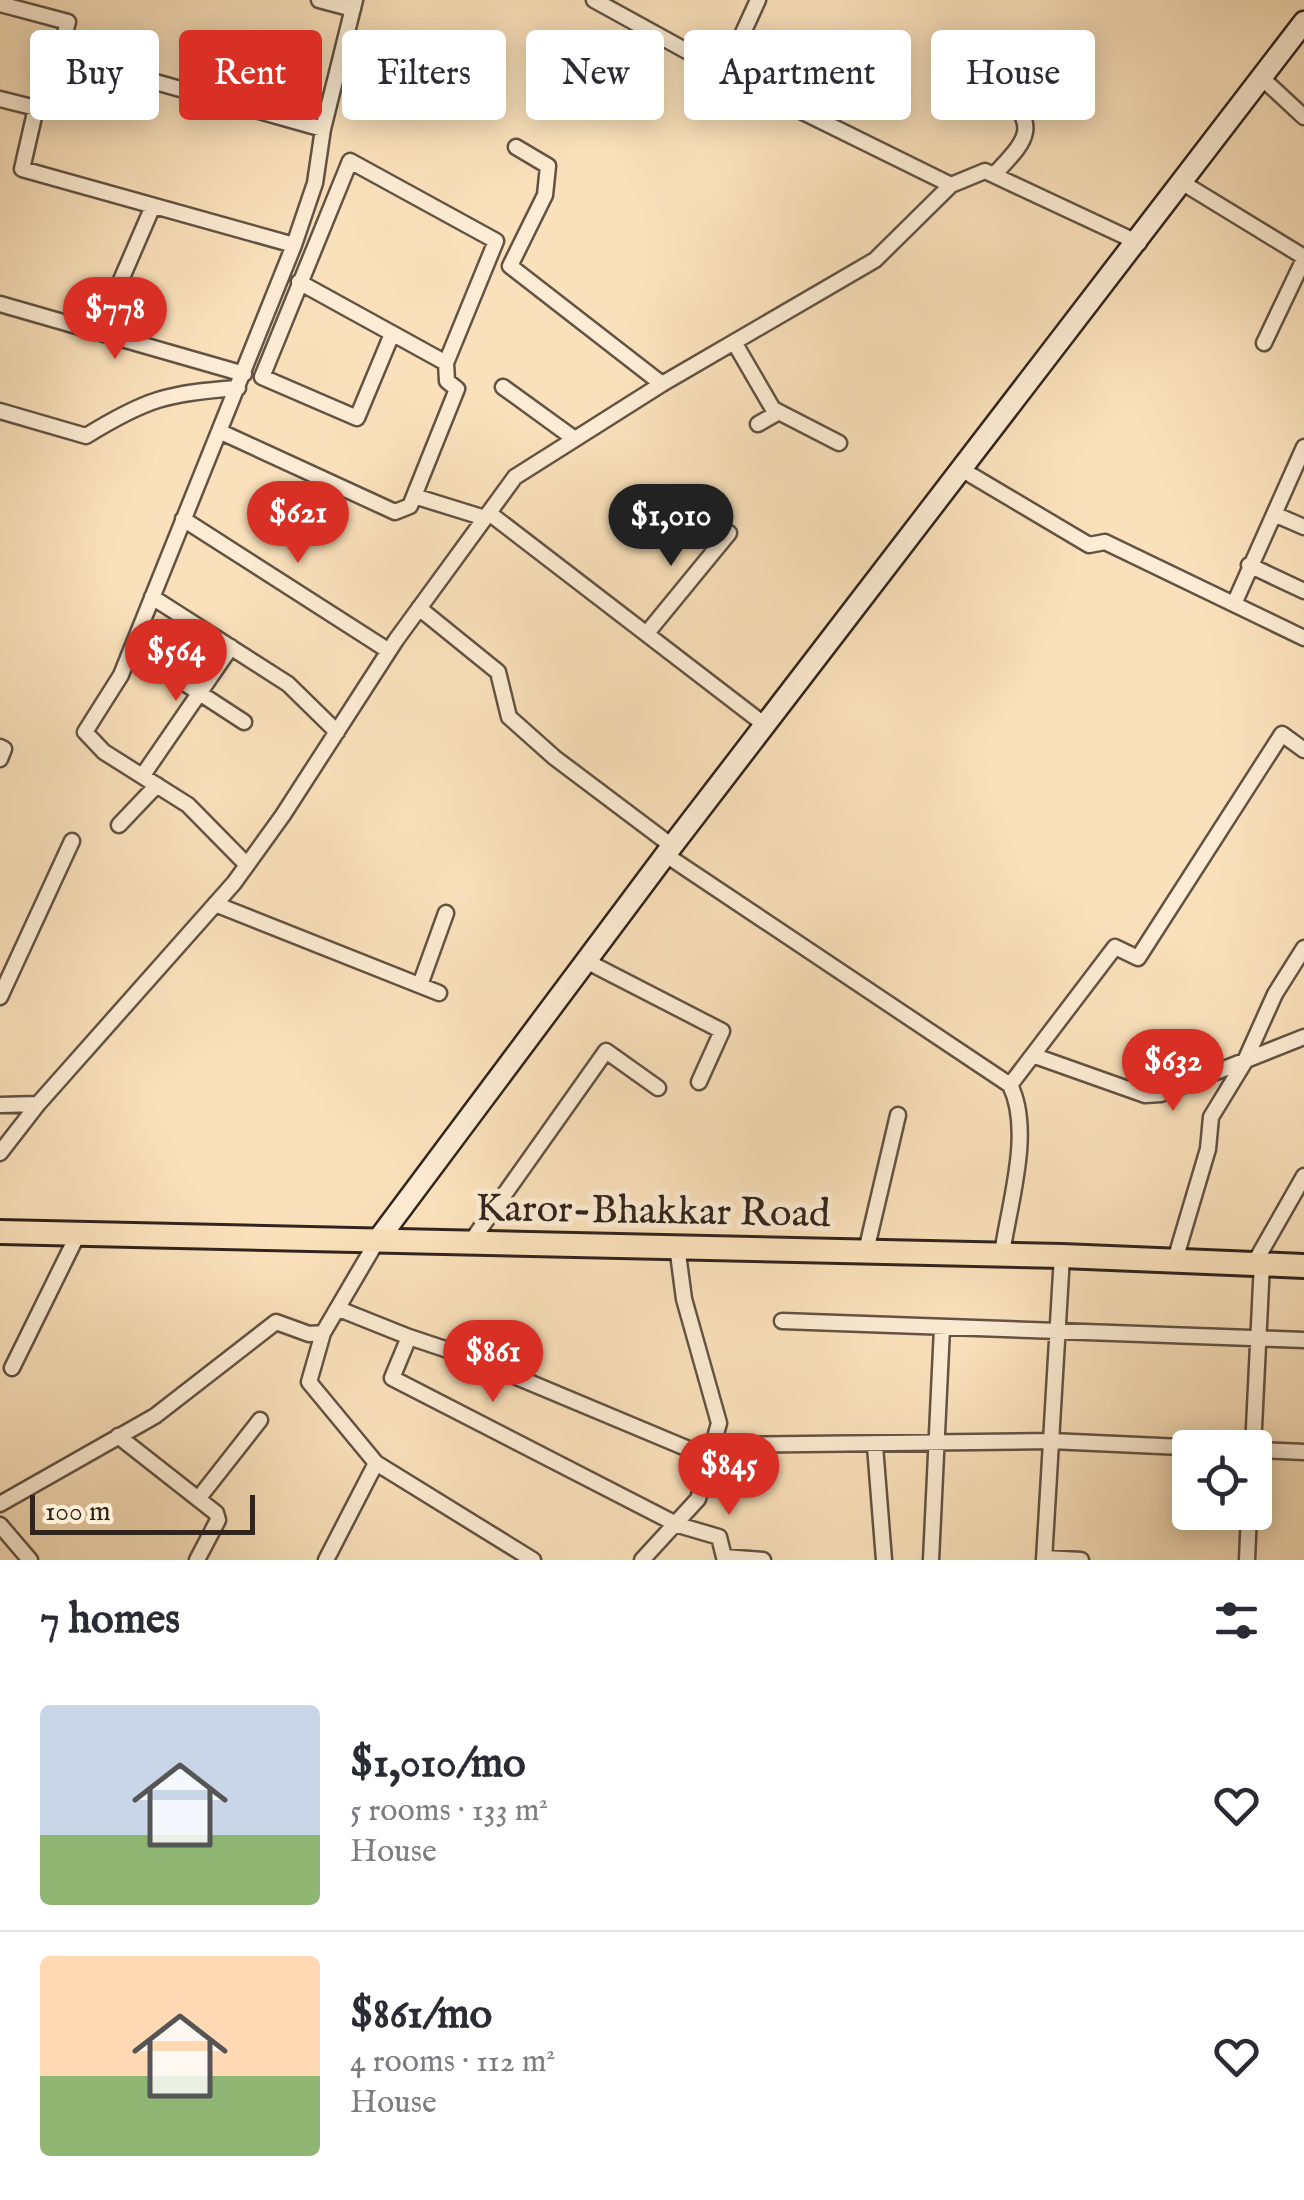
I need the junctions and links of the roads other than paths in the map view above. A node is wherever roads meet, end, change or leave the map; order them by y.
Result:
1 (319, 0) edge
2 (758, 0) edge
3 (598, 1) edge
4 (0, 4) edge
5 (354, 5) edge
6 (1304, 22) edge
7 (745, 30) edge
8 (684, 49) edge
9 (1263, 80) junction
10 (0, 99) edge
11 (1304, 117) edge
12 (822, 120) edge
13 (1024, 120) edge
14 (323, 129) junction
15 (516, 147) dead end
16 (994, 175) junction
17 (1183, 182) junction
18 (951, 185) junction
19 (153, 206) junction
20 (1139, 242) junction
21 (294, 245) junction
22 (1304, 258) edge
23 (120, 280) dead end
24 (298, 282) junction
25 (0, 304) edge
26 (392, 334) junction
27 (734, 342) junction
28 (1264, 343) dead end
29 (446, 363) junction
30 (241, 381) junction
31 (662, 384) junction
32 (503, 387) dead end
33 (0, 411) edge
34 (778, 412) junction
35 (758, 424) dead end
36 (221, 432) junction
37 (572, 438) junction
38 (839, 443) dead end
39 (1304, 447) edge
40 (961, 469) junction
41 (414, 496) junction
42 (1274, 514) junction
43 (487, 515) junction
44 (183, 519) junction
45 (1304, 527) edge
46 (729, 533) dead end
47 (1250, 565) junction
48 (1304, 592) edge
49 (152, 597) junction
50 (1234, 604) junction
51 (419, 608) junction
52 (647, 633) junction
53 (1304, 638) edge
54 (231, 647) junction
55 (132, 649) junction
56 (389, 650) junction
57 (202, 694) junction
58 (244, 722) dead end
59 (765, 725) junction
60 (336, 732) junction
61 (0, 748) edge
62 (1304, 750) edge
63 (0, 759) edge
64 (142, 775) junction
65 (157, 784) junction
66 (119, 825) dead end
67 (72, 841) dead end
68 (669, 850) junction
69 (247, 866) junction
70 (215, 904) junction
71 (446, 912) dead end
72 (1303, 951) edge
73 (586, 961) junction
74 (420, 985) junction
75 (439, 992) dead end
76 (0, 997) edge
77 (1304, 1038) edge
78 (1035, 1056) junction
79 (1244, 1063) junction
80 (698, 1082) dead end
81 (1010, 1085) junction
82 (658, 1088) dead end
83 (38, 1104) junction
84 (0, 1105) edge
85 (898, 1115) dead end
86 (0, 1153) edge
87 (1304, 1176) edge
88 (0, 1232) edge
89 (78, 1234) junction
90 (377, 1240) junction
91 (470, 1244) junction
92 (678, 1246) junction
93 (866, 1251) junction
94 (1002, 1254) junction
95 (1062, 1256) junction
96 (1175, 1260) junction
97 (1258, 1263) junction
98 (1304, 1266) edge
99 (339, 1308) junction
100 (782, 1321) dead end
101 (942, 1328) junction
102 (1058, 1330) junction
103 (323, 1333) junction
104 (409, 1337) junction
105 (1258, 1338) junction
106 (1304, 1340) edge
107 (12, 1368) dead end
108 (260, 1420) dead end
109 (1255, 1430) edge
110 (118, 1436) junction
111 (1051, 1441) junction
112 (934, 1445) junction
113 (875, 1446) junction
114 (1172, 1447) edge
115 (1272, 1449) edge
116 (712, 1452) junction
117 (1304, 1452) edge
118 (376, 1463) junction
119 (198, 1499) junction
120 (0, 1504) edge
121 (0, 1525) edge
122 (678, 1525) junction
123 (1249, 1530) edge
124 (329, 1559) edge
125 (1044, 1559) edge
126 (30, 1560) edge
127 (198, 1560) edge
128 (533, 1560) edge
129 (642, 1560) edge
130 (764, 1560) edge
131 (884, 1560) edge
132 (931, 1560) edge
133 (1082, 1560) edge
134 (1247, 1560) edge

1 - 5 street
2 - 7 street
3 - 8 street
4 - 14 street
5 - 14 street
6 - 9 main road
9 - 11 street
9 - 17 main road
10 - 19 street
12 - 18 street
13 - 16 street
14 - 21 street
15 - 31 street
16 - 18 street
16 - 20 street
17 - 20 main road
17 - 22 street
18 - 27 street
19 - 21 street
19 - 23 street
20 - 40 main road
21 - 30 street
22 - 28 street
24 - 26 street
24 - 26 street
24 - 29 street
25 - 30 street
26 - 29 street
27 - 31 street
27 - 34 street
29 - 41 street
30 - 33 street
30 - 36 street
31 - 37 street
32 - 37 street
34 - 35 street
34 - 38 street
36 - 41 street
36 - 44 street
37 - 43 street
39 - 42 street
40 - 50 street
40 - 59 main road
41 - 43 street
42 - 45 street
42 - 47 street
43 - 51 street
43 - 52 street
44 - 49 street
44 - 56 street
46 - 52 street
47 - 48 street
47 - 50 street
49 - 54 street
49 - 55 street
50 - 53 street
51 - 56 street
51 - 68 street
52 - 59 street
54 - 57 street
54 - 60 street
55 - 57 street
55 - 64 street
56 - 60 street
57 - 58 street
57 - 64 street
59 - 68 main road
60 - 69 street
61 - 63 street
62 - 78 street
64 - 65 street
65 - 66 street
65 - 69 street
67 - 76 street
68 - 73 main road
68 - 81 street
69 - 70 street
70 - 74 street
70 - 83 street
71 - 74 street
72 - 79 street
73 - 80 street
73 - 90 main road
74 - 75 street
77 - 79 street
78 - 79 street
78 - 81 street
79 - 96 street
81 - 94 street
82 - 91 street
83 - 84 street
83 - 86 street
85 - 93 street
87 - 97 street
88 - 89 main road, Karor-Bhakkar Road
89 - 90 main road, Karor-Bhakkar Road
89 - 107 street
90 - 91 main road, Karor-Bhakkar Road
90 - 99 street
91 - 92 main road, Karor-Bhakkar Road
92 - 93 main road, Karor-Bhakkar Road
92 - 116 street
93 - 94 main road, Karor-Bhakkar Road
94 - 95 main road, Karor-Bhakkar Road
95 - 96 main road, Karor-Bhakkar Road
95 - 102 street
96 - 97 main road, Karor-Bhakkar Road
97 - 98 main road, Karor-Bhakkar Road
97 - 105 street
99 - 103 street
99 - 104 street
100 - 101 street
101 - 102 street
101 - 112 street
102 - 105 street
102 - 111 street
103 - 110 street
103 - 118 street
104 - 116 street
104 - 122 street
105 - 106 street
105 - 109 street
108 - 119 street
110 - 119 street
110 - 120 street
111 - 112 street
111 - 114 street
111 - 125 street
112 - 113 street
112 - 132 street
113 - 116 street
113 - 131 street
115 - 117 street
116 - 122 street
118 - 124 street
118 - 128 street
119 - 127 street
121 - 126 street
122 - 129 street
122 - 130 street
123 - 134 street
125 - 133 street

